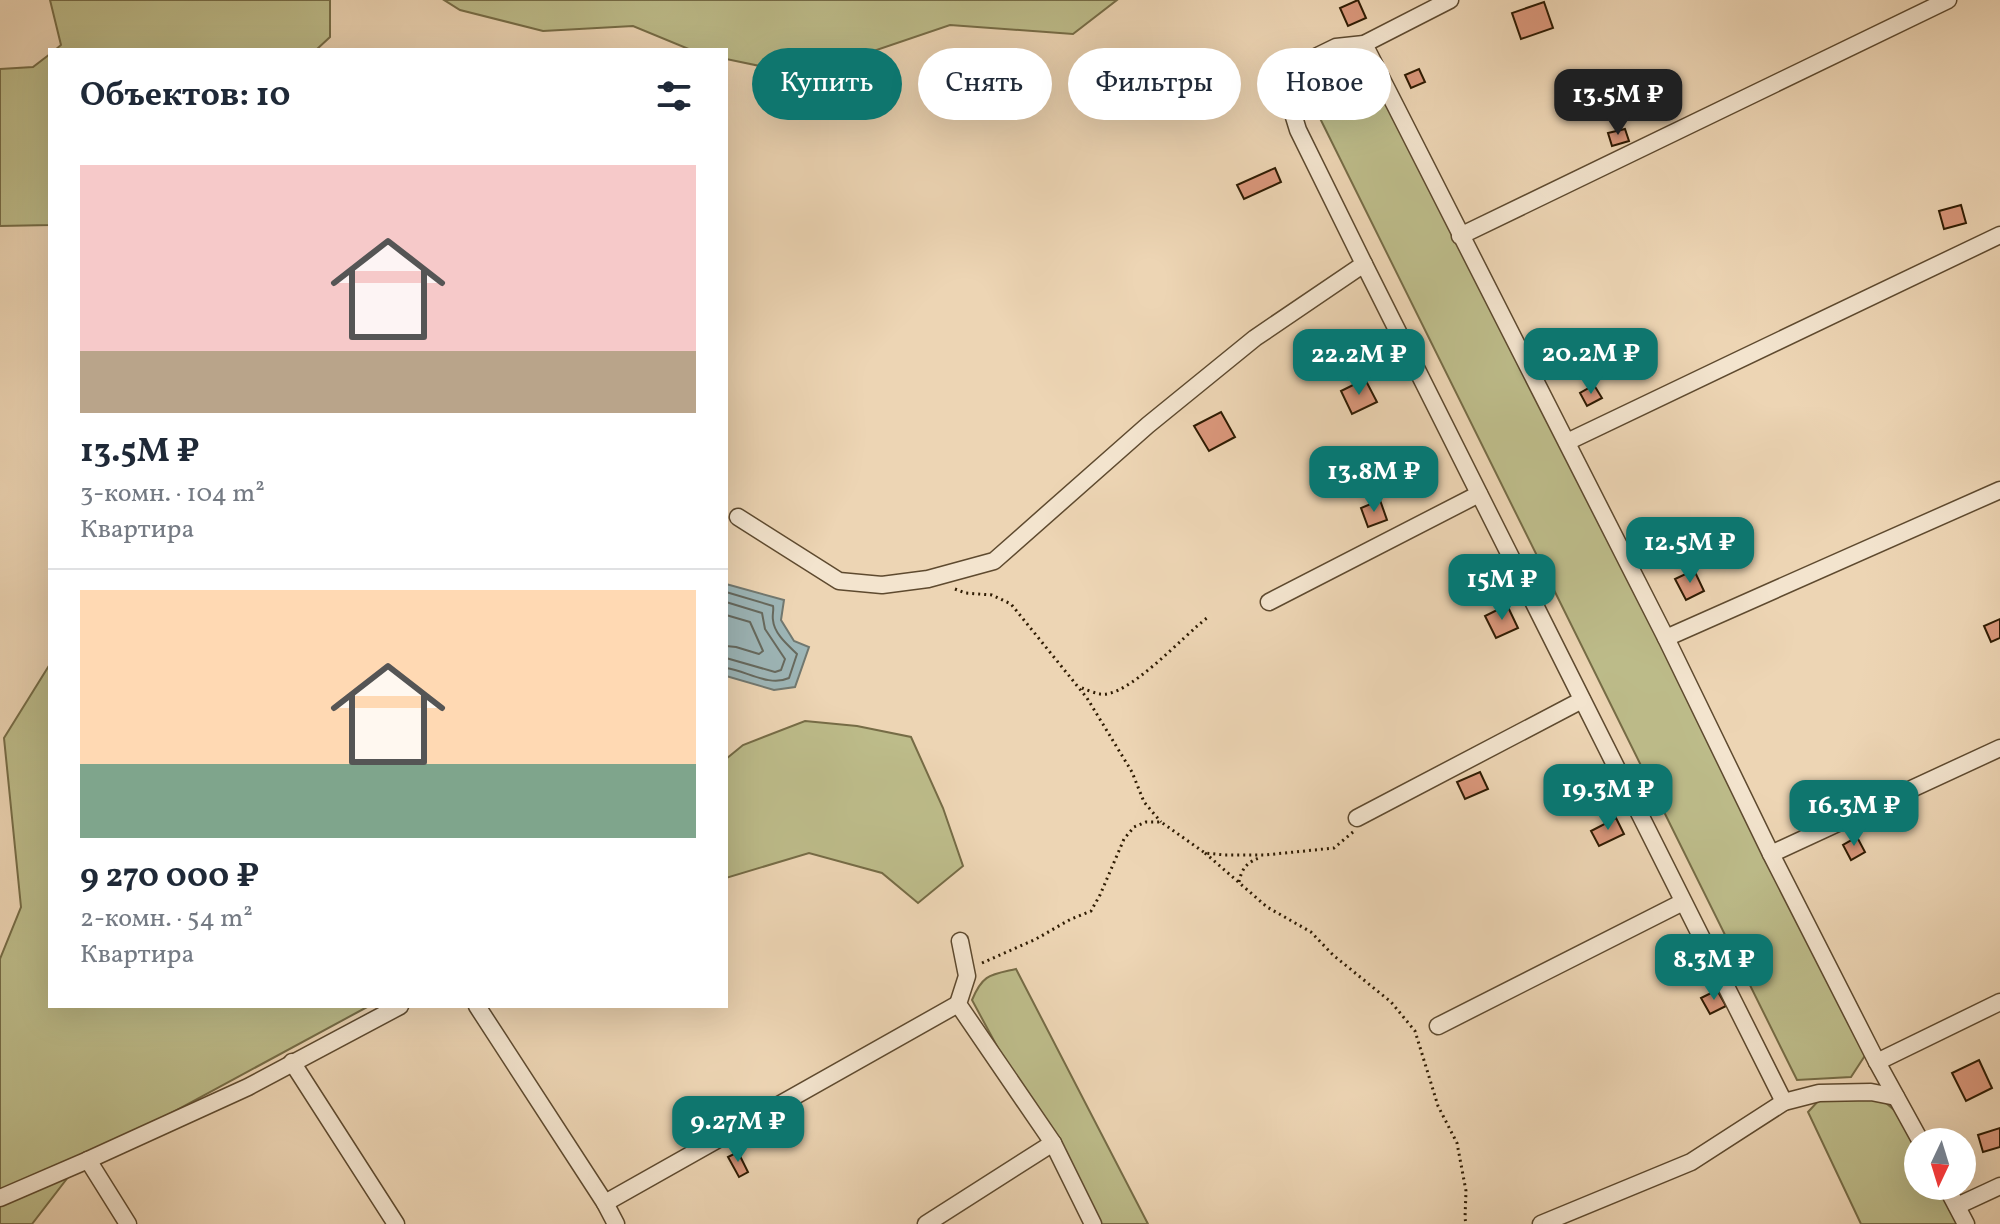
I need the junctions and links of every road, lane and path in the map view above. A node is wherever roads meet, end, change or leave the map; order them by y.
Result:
1 (1450, 0) edge
2 (1948, 0) edge
3 (1364, 44) junction
4 (2000, 235) edge
5 (1460, 236) junction
6 (1364, 264) junction
7 (1567, 442) junction
8 (2000, 490) edge
9 (1479, 494) junction
10 (738, 517) dead end
11 (928, 579) junction
12 (1269, 602) dead end
13 (1207, 618) dead end
14 (1666, 638) junction
15 (1078, 687) junction
16 (1582, 700) junction
17 (2000, 748) edge
18 (1357, 818) joint
19 (1161, 822) junction
20 (1205, 853) junction
21 (1771, 854) junction
22 (1265, 855) junction
23 (1239, 883) junction
24 (1683, 902) junction
25 (960, 941) dead end
26 (967, 976) junction
27 (2000, 1002) edge
28 (958, 1004) junction
29 (396, 1008) edge
30 (478, 1008) edge
31 (1438, 1026) dead end
32 (292, 1062) junction
33 (1877, 1062) junction
34 (1896, 1097) junction
35 (1784, 1102) junction
36 (1913, 1128) edge
37 (1053, 1143) junction
38 (88, 1160) junction
39 (2000, 1186) edge
40 (0, 1198) edge
41 (1954, 1200) edge
42 (605, 1203) junction
43 (1957, 1206) junction
44 (128, 1224) edge
45 (396, 1224) edge
46 (616, 1224) edge
47 (926, 1224) edge
48 (1093, 1224) edge
49 (1466, 1224) edge
50 (1541, 1224) edge
51 (1966, 1224) edge

1 - 3 street
2 - 5 street
3 - 5 street
3 - 6 street
4 - 7 street
5 - 7 street
6 - 9 street
6 - 11 street
7 - 14 street
8 - 14 street
9 - 12 street
9 - 16 street
10 - 11 street
11 - 15 path
13 - 15 path
14 - 21 street
15 - 19 path
16 - 18 street
16 - 24 street
17 - 21 street
18 - 22 path
19 - 20 path
19 - 26 path
20 - 22 path
20 - 23 path
21 - 33 street
22 - 23 path
23 - 49 path
24 - 31 street
24 - 35 street
25 - 26 street
26 - 28 street
27 - 33 street
28 - 37 street
28 - 42 street
29 - 32 street
30 - 42 street
32 - 38 street
32 - 45 street
33 - 34 street
34 - 35 street
34 - 36 street
35 - 50 street
37 - 47 street
37 - 48 street
38 - 40 street
38 - 44 street
39 - 43 street
41 - 43 street
42 - 46 street
43 - 51 street

